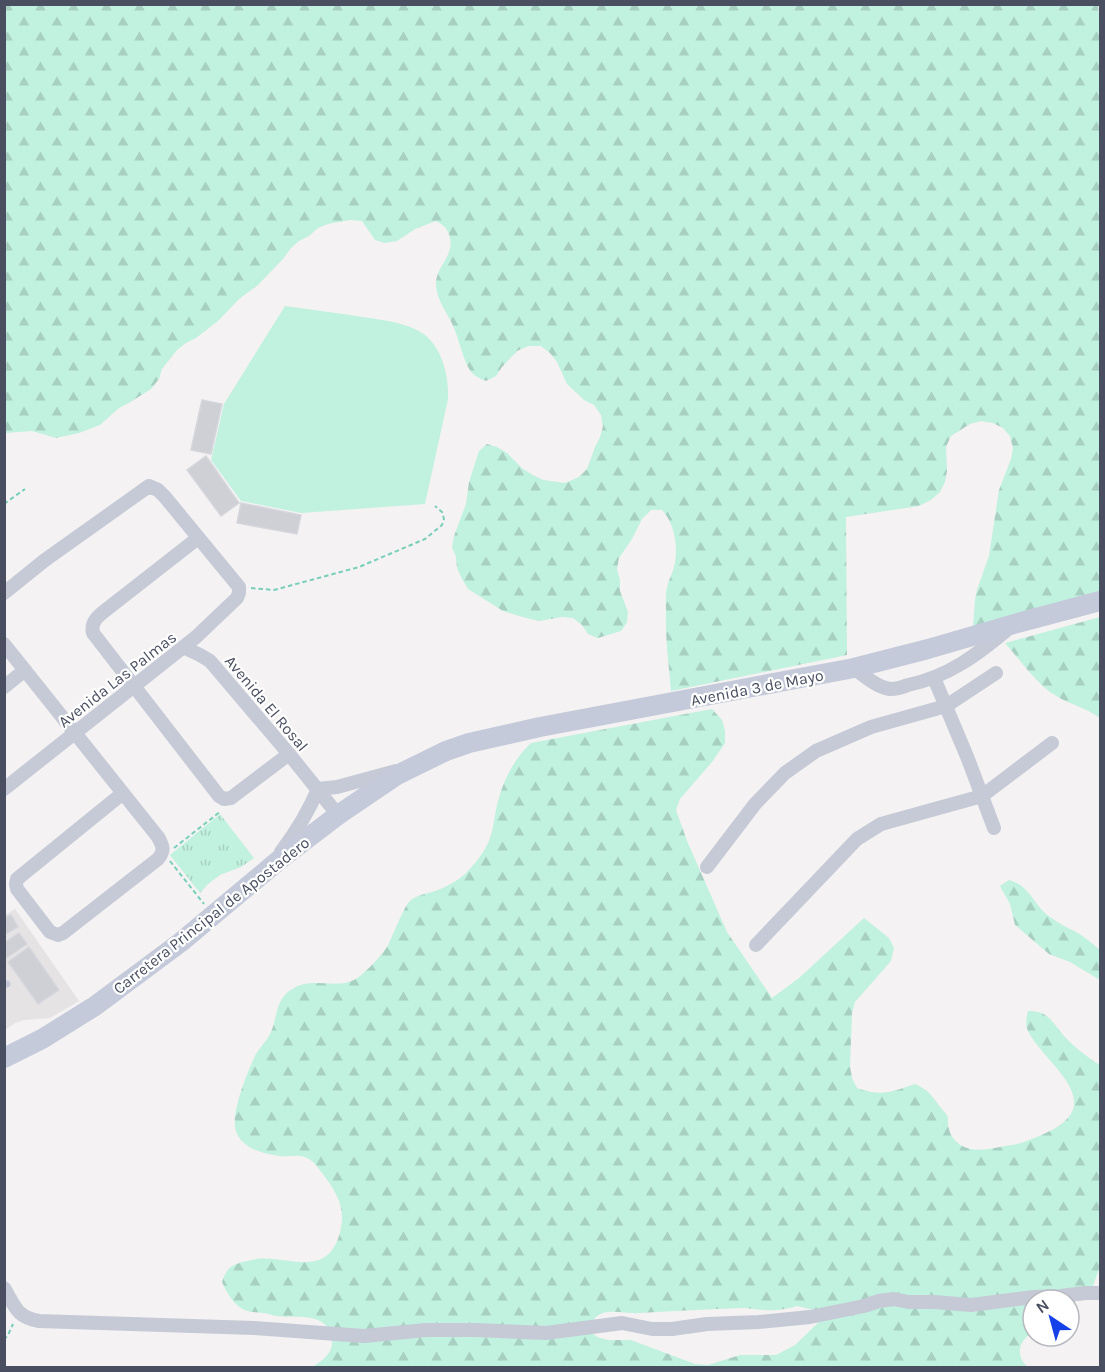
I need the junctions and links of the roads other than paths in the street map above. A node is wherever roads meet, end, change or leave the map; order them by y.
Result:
1 (198, 538) junction
2 (4, 593) edge
3 (1101, 601) edge
4 (1014, 624) junction
5 (4, 644) edge
6 (183, 647) junction
7 (854, 668) junction
8 (26, 670) junction
9 (996, 673) dead end
10 (934, 678) junction
11 (135, 685) junction
12 (4, 687) edge
13 (946, 705) junction
14 (75, 733) junction
15 (1052, 743) dead end
16 (289, 754) junction
17 (413, 766) junction
18 (4, 789) edge
19 (318, 789) junction
20 (123, 793) junction
21 (982, 796) junction
22 (338, 815) junction
23 (994, 828) dead end
24 (707, 867) dead end
25 (266, 871) junction
26 (756, 945) dead end
27 (4, 1058) edge
28 (4, 1288) edge
29 (1101, 1293) edge

1 - 2 street
1 - 6 street, Avenida Las Palmas
1 - 11 street
3 - 4 street, Avenida 3 de Mayo
4 - 7 street, Avenida 3 de Mayo
4 - 10 street
5 - 8 street
6 - 11 street, Avenida Las Palmas
6 - 16 street, Avenida El Rosal
7 - 10 street
7 - 17 street, Avenida 3 de Mayo
8 - 12 street
8 - 14 street
9 - 13 street
10 - 13 street
11 - 14 street, Avenida Las Palmas
11 - 16 street
13 - 21 street
13 - 24 street
14 - 18 street, Avenida Las Palmas
14 - 20 street
15 - 21 street
16 - 19 street, Avenida El Rosal
17 - 19 street
17 - 22 street, Carretera Principal de Apostadero
19 - 22 street, Avenida El Rosal
19 - 25 street
20 - 20 street
21 - 23 street
21 - 26 street
22 - 25 street, Carretera Principal de Apostadero
25 - 27 street, Carretera Principal de Apostadero
28 - 29 street

